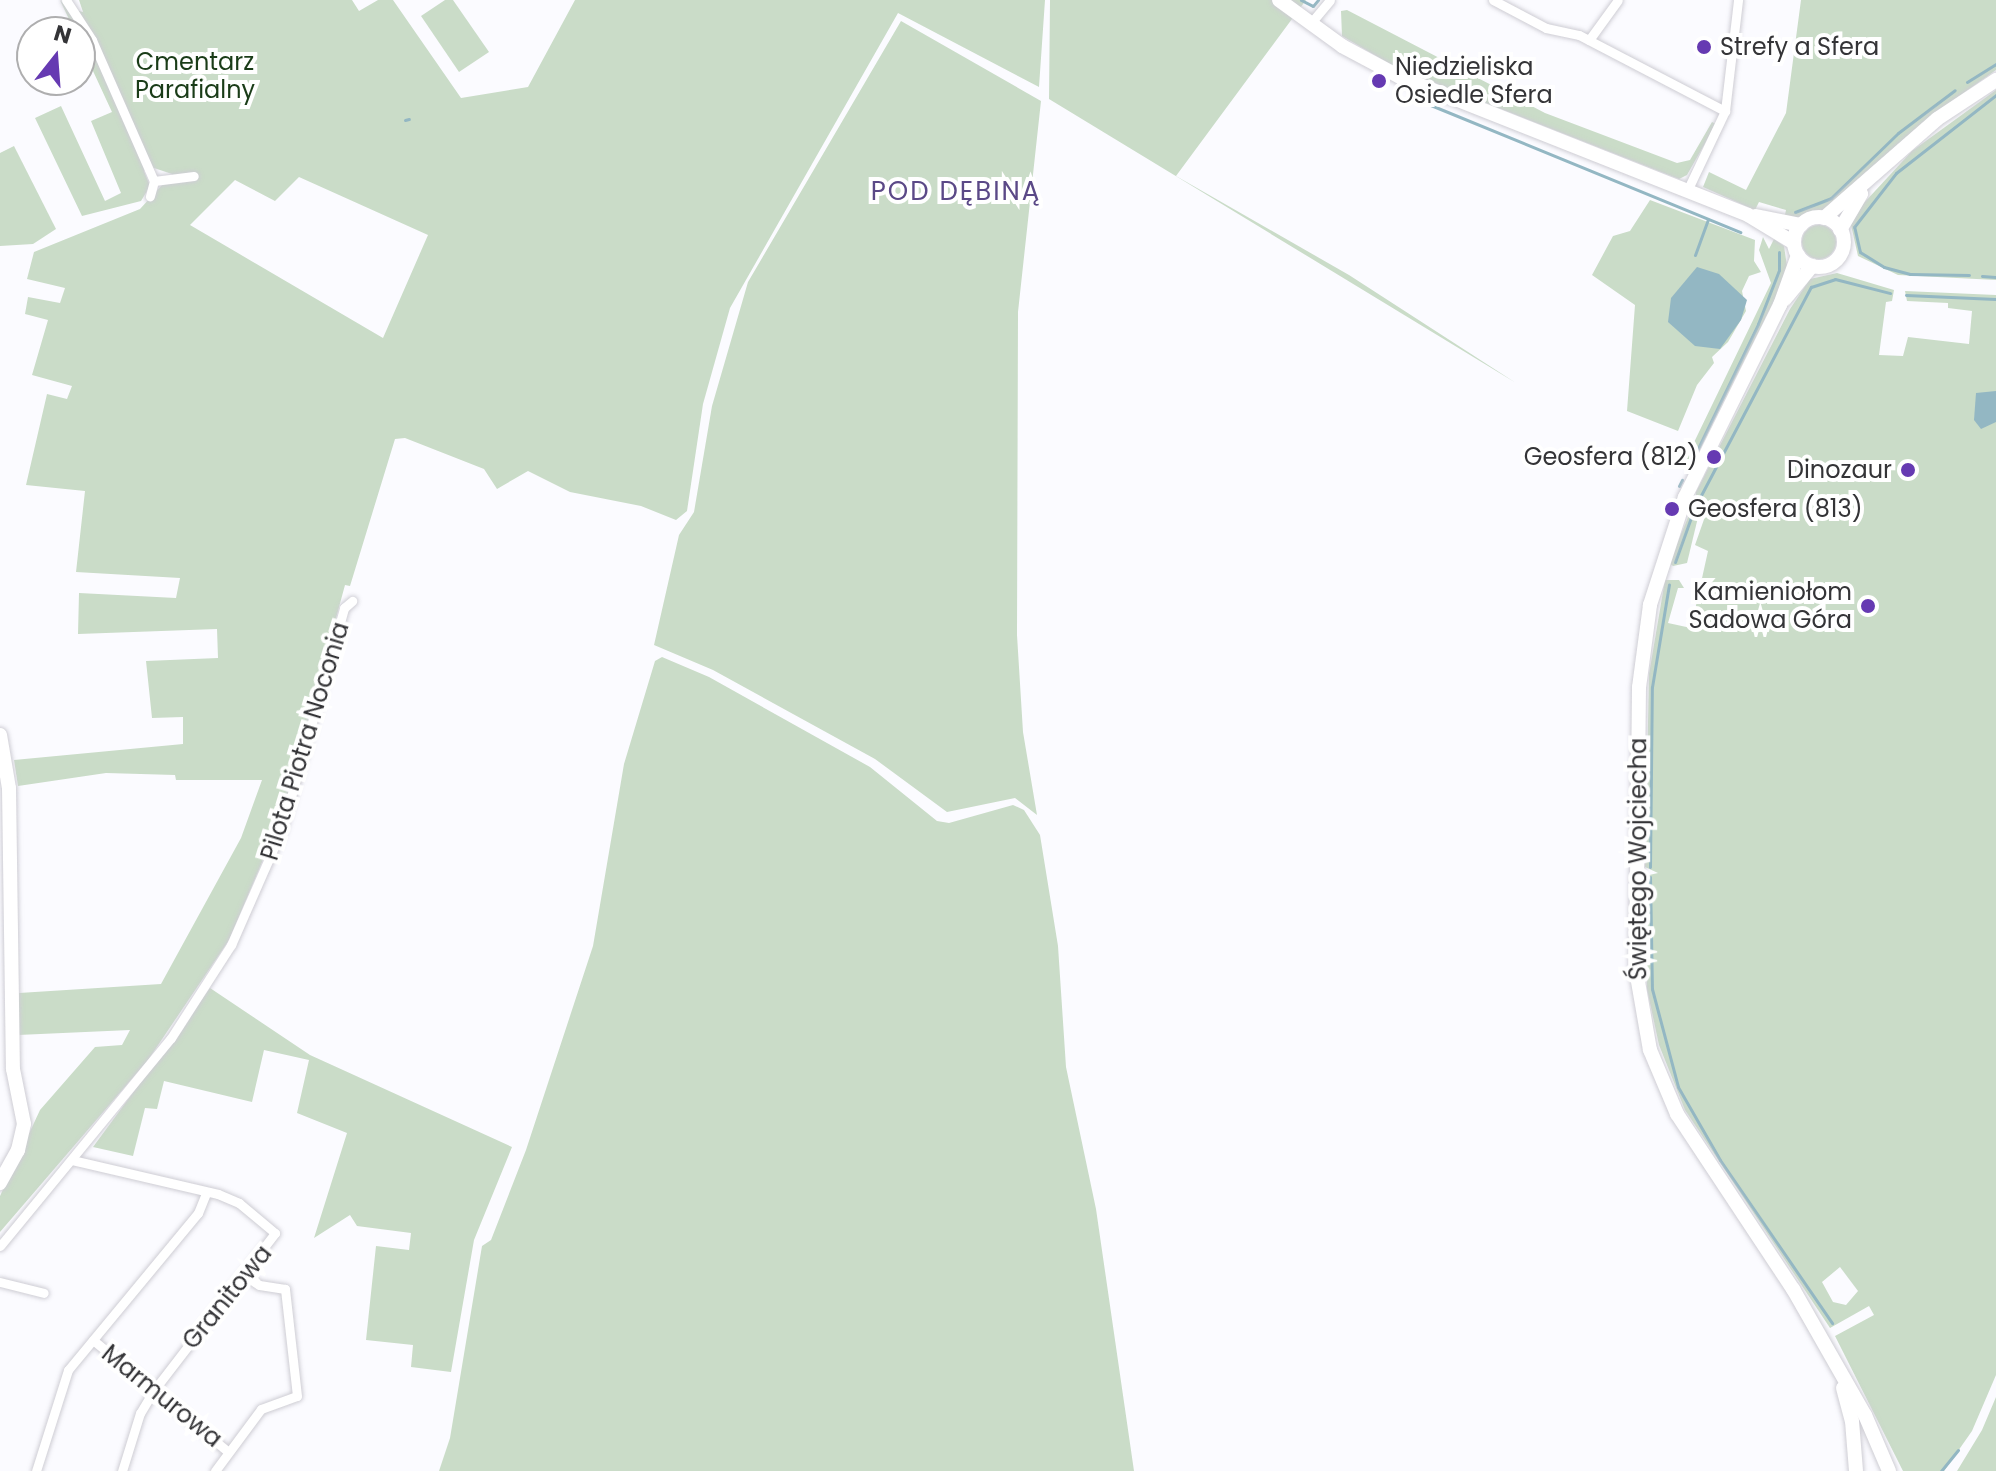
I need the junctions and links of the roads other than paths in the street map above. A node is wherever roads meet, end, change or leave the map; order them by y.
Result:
1 (66, 0) edge
2 (1279, 0) edge
3 (1330, 0) edge
4 (1493, 0) edge
5 (1618, 0) edge
6 (1738, 0) edge
7 (1310, 24) junction
8 (1589, 40) junction
9 (1996, 80) edge
10 (1725, 111) junction
11 (194, 176) dead end
12 (154, 181) junction
13 (1868, 183) junction
14 (1687, 191) junction
15 (150, 196) dead end
16 (1748, 215) junction
17 (1824, 218) junction
18 (1801, 225) junction
19 (1840, 230) junction
20 (1796, 249) junction
21 (1812, 266) junction
22 (1780, 305) junction
23 (352, 601) dead end
24 (0, 735) edge
25 (72, 1160) junction
26 (0, 1183) edge
27 (206, 1193) junction
28 (0, 1246) edge
29 (244, 1275) junction
30 (0, 1282) edge
31 (44, 1293) dead end
32 (93, 1340) junction
33 (1838, 1368) junction
34 (154, 1390) junction
35 (226, 1450) junction
36 (36, 1471) edge
37 (122, 1471) edge
38 (215, 1471) edge
39 (1856, 1471) edge
40 (1889, 1471) edge

1 - 12 street
2 - 7 street
3 - 7 street
4 - 8 street
5 - 8 street
6 - 10 street
7 - 14 street
8 - 10 street
9 - 13 street
10 - 14 street
11 - 12 street
12 - 15 street
13 - 17 street
13 - 19 street
14 - 16 street
16 - 18 street
16 - 20 street
17 - 18 street
17 - 19 street
18 - 20 street
19 - 21 street
20 - 21 street
20 - 22 street, Świętego Wojciecha
21 - 22 street, Świętego Wojciecha
22 - 33 street, Świętego Wojciecha
23 - 25 street, Pilota Piotra Noconia
24 - 26 street
25 - 27 street, Granitowa
25 - 28 street, Pilota Piotra Noconia
27 - 29 street, Granitowa
27 - 32 street
29 - 34 street, Granitowa
29 - 35 street, Marmurowa
30 - 31 street
32 - 34 street, Marmurowa
32 - 36 street
33 - 39 street
33 - 40 street, Świętego Wojciecha
34 - 35 street, Marmurowa
34 - 37 street, Granitowa
35 - 38 street

